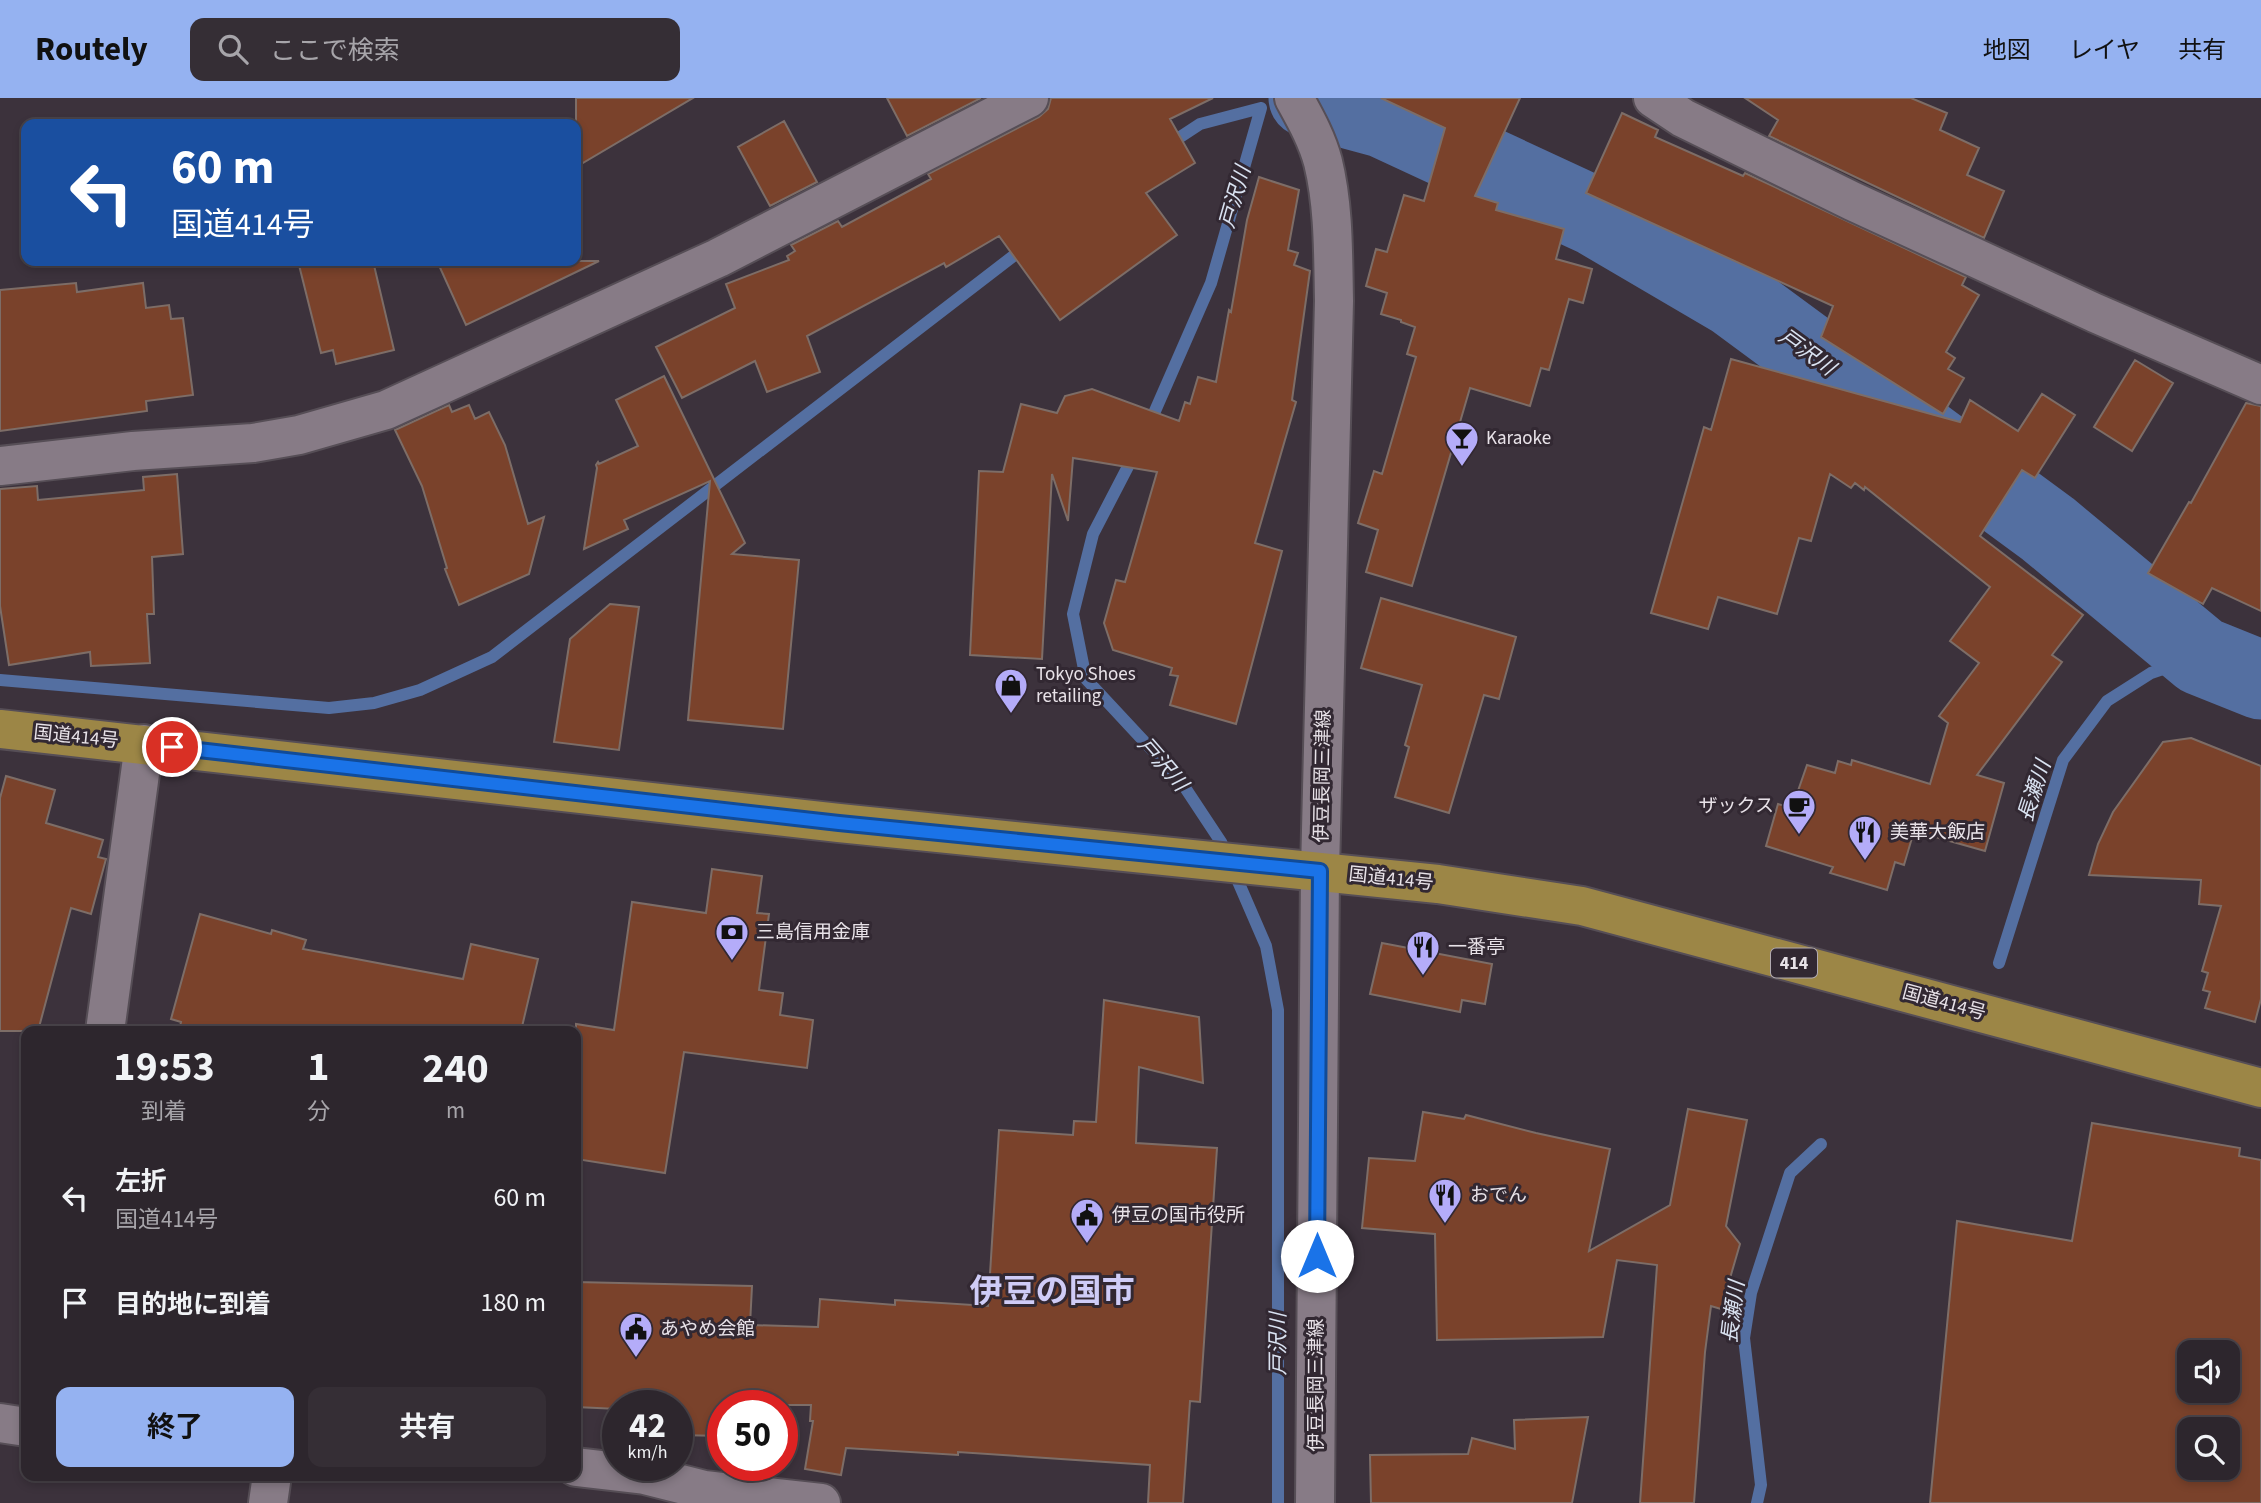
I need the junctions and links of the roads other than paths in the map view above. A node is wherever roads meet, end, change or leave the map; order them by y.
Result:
1 (1029, 98) edge
2 (1294, 98) edge
3 (1653, 98) edge
4 (2261, 385) edge
5 (0, 466) edge
6 (0, 729) edge
7 (144, 744) junction
8 (1320, 871) junction
9 (106, 1026) edge
10 (2261, 1088) edge
11 (0, 1423) edge
12 (21, 1426) edge
13 (581, 1468) edge
14 (271, 1481) edge
15 (268, 1503) edge
16 (821, 1503) edge
17 (1315, 1503) edge

1 - 5 street
2 - 8 street, 伊豆長岡三津線
3 - 4 street
6 - 7 highway, 国道414号 / 414
7 - 8 highway, 国道414号 / 414
7 - 9 street
8 - 10 highway, 国道414号 / 414
8 - 17 street, 伊豆長岡三津線
11 - 12 street
13 - 16 street
14 - 15 street

